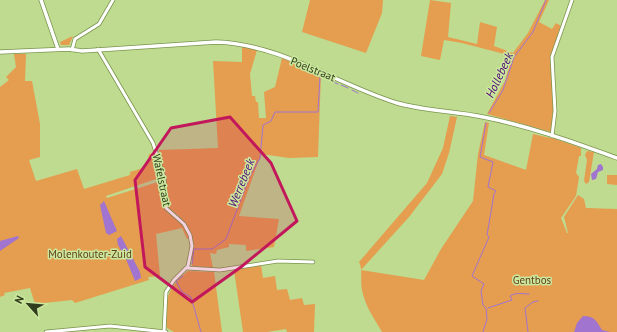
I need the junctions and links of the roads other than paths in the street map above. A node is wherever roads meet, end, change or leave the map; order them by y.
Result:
1 (41, 0) edge
2 (113, 0) edge
3 (572, 0) edge
4 (58, 49) junction
5 (98, 49) junction
6 (72, 50) junction
7 (0, 52) edge
8 (552, 136) junction
9 (617, 158) edge
10 (313, 262) dead end
11 (187, 268) junction
12 (46, 332) edge
13 (165, 332) edge

1 - 4 street
2 - 6 street
3 - 8 street
4 - 6 street, Poelstraat
4 - 7 street, Poelstraat
5 - 6 street, Poelstraat
5 - 8 street, Poelstraat
5 - 11 street, Wafelstraat
8 - 9 street, Poelstraat
10 - 11 street
11 - 13 street
12 - 13 street

